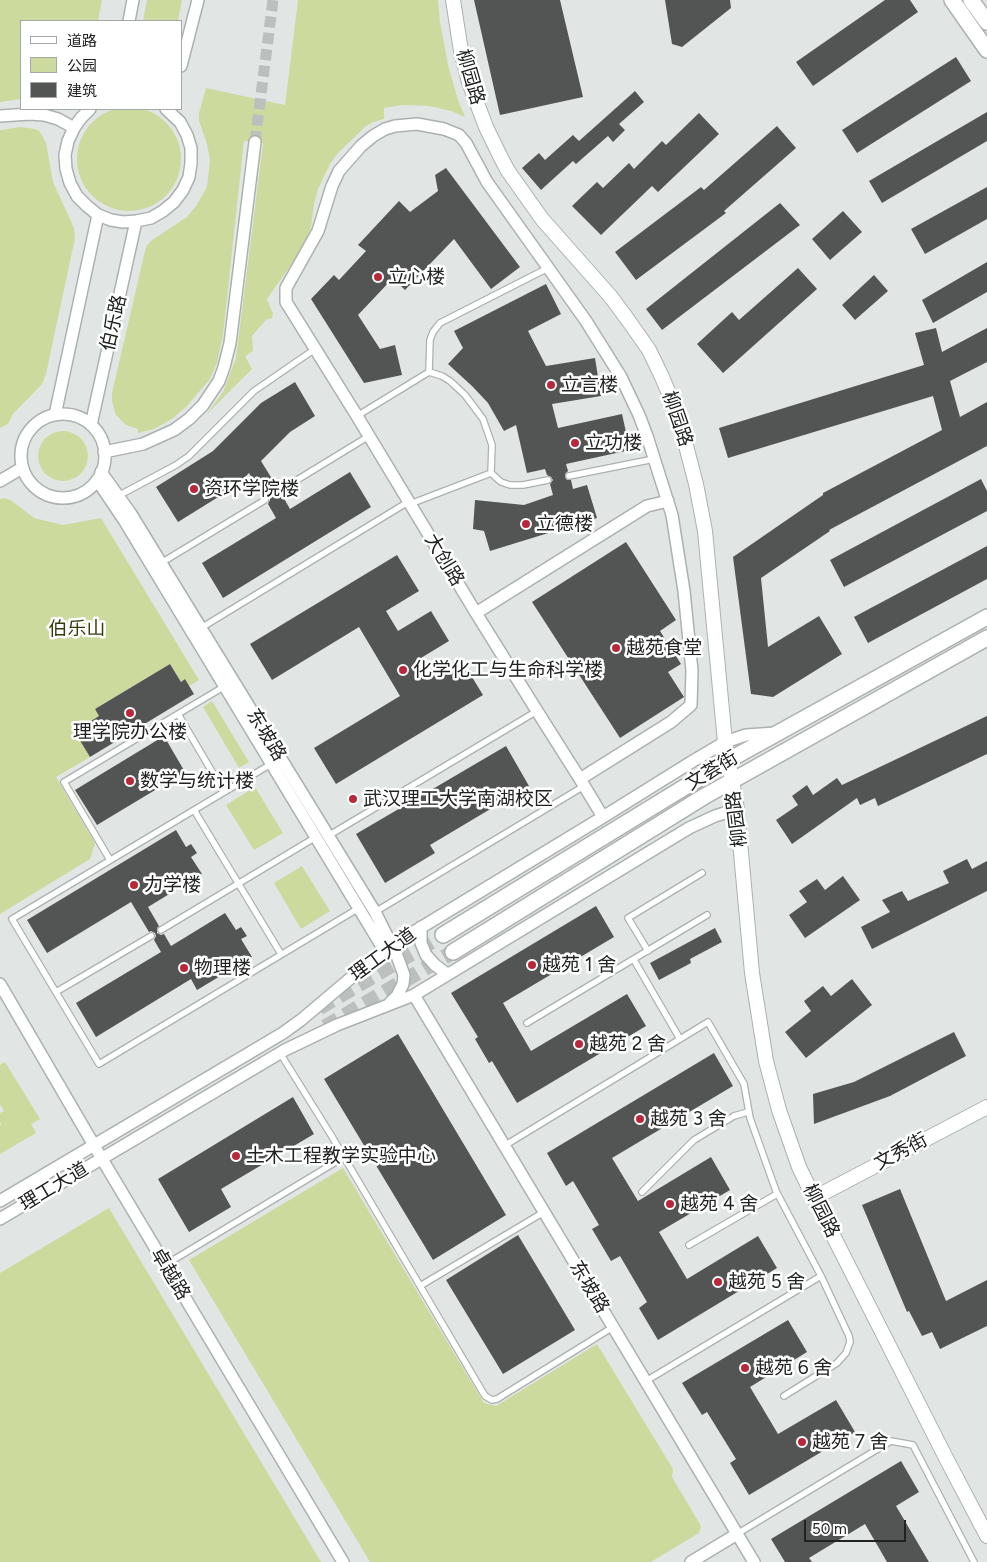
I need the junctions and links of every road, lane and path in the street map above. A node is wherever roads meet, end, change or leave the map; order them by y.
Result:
1 (133, 0) edge
2 (198, 0) edge
3 (453, 0) edge
4 (952, 0) edge
5 (971, 0) edge
6 (129, 20) edge
7 (987, 22) edge
8 (987, 50) edge
9 (182, 62) edge
10 (89, 110) edge
11 (169, 110) edge
12 (0, 116) edge
13 (74, 128) junction
14 (255, 142) tunnel mouth
15 (98, 215) junction
16 (136, 222) junction
17 (548, 268) junction
18 (315, 349) junction
19 (429, 372) junction
20 (55, 415) junction
21 (357, 416) junction
22 (91, 425) junction
23 (369, 436) junction
24 (104, 452) junction
25 (654, 459) junction
26 (22, 468) junction
27 (491, 474) junction
28 (99, 476) junction
29 (569, 476) dead end
30 (548, 480) dead end
31 (0, 481) edge
32 (279, 491) dead end
33 (118, 496) junction
34 (265, 500) dead end
35 (668, 501) junction
36 (409, 503) junction
37 (161, 563) junction
38 (476, 613) junction
39 (987, 617) edge
40 (196, 630) junction
41 (987, 638) edge
42 (225, 686) junction
43 (537, 711) junction
44 (178, 714) junction
45 (778, 733) junction
46 (725, 742) junction
47 (729, 760) junction
48 (271, 764) junction
49 (732, 780) junction
50 (582, 783) junction
51 (224, 792) junction
52 (737, 809) junction
53 (194, 810) junction
54 (604, 817) junction
55 (328, 836) junction
56 (316, 837) junction
57 (110, 860) junction
58 (702, 873) dead end
59 (238, 883) junction
60 (359, 908) junction
61 (375, 912) junction
62 (707, 915) dead end
63 (421, 927) junction
64 (161, 930) dead end
65 (443, 935) tunnel mouth
66 (151, 936) dead end
67 (388, 947) junction
68 (648, 951) junction
69 (453, 952) tunnel mouth
70 (281, 954) junction
71 (634, 960) junction
72 (447, 974) junction
73 (0, 984) edge
74 (56, 992) junction
75 (414, 995) junction
76 (389, 1004) junction
77 (527, 1023) dead end
78 (680, 1039) junction
79 (280, 1053) junction
80 (987, 1107) edge
81 (748, 1112) junction
82 (94, 1146) junction
83 (504, 1146) junction
84 (344, 1157) junction
85 (102, 1158) junction
86 (642, 1192) dead end
87 (777, 1194) junction
88 (814, 1198) junction
89 (0, 1202) edge
90 (544, 1212) junction
91 (0, 1219) edge
92 (689, 1245) dead end
93 (165, 1265) junction
94 (821, 1276) junction
95 (420, 1286) junction
96 (613, 1327) junction
97 (646, 1381) junction
98 (784, 1396) dead end
99 (737, 1534) junction
100 (987, 1536) edge
101 (342, 1562) edge
102 (691, 1562) edge
103 (754, 1562) edge
104 (974, 1562) edge

1 - 6 street
2 - 9 street
3 - 46 street, 柳园路
4 - 8 main road
5 - 7 main road
10 - 13 street
11 - 16 street
12 - 13 street
13 - 15 street
14 - 24 street
15 - 16 street
15 - 20 street, 伯乐路
16 - 22 street, 伯乐路
17 - 18 street, 大创路
17 - 19 lane
17 - 25 street
18 - 21 street, 大创路
18 - 33 lane
19 - 21 lane
19 - 27 lane
20 - 22 street
20 - 26 street
21 - 23 street, 大创路
22 - 24 street
23 - 32 lane
23 - 36 street, 大创路
24 - 28 street
25 - 29 lane
25 - 35 street
26 - 28 street
26 - 31 street
27 - 30 lane
27 - 36 lane
28 - 33 street, 东坡路
28 - 40 street, 东坡路
33 - 37 street, 东坡路
34 - 37 lane
35 - 38 street
35 - 50 street
36 - 38 street, 大创路
36 - 40 lane
37 - 40 street, 东坡路
38 - 43 street, 大创路
39 - 45 main road, 文荟街
40 - 42 street, 东坡路
40 - 55 street, 东坡路
41 - 49 main road, 文荟街
42 - 44 lane
42 - 48 street, 东坡路
43 - 50 street, 大创路
43 - 55 lane
44 - 51 lane
44 - 57 lane
45 - 46 street, 理工大道
45 - 47 main road, 文荟街
46 - 47 street, 柳园路
46 - 54 street, 理工大道
47 - 49 street, 柳园路
47 - 65 main road, 文荟街
48 - 51 lane
48 - 56 street, 东坡路
49 - 52 street, 柳园路
49 - 69 main road, 文荟街
50 - 54 street, 大创路
50 - 61 lane
51 - 53 lane
52 - 72 street, 理工大道
52 - 88 street, 柳园路
53 - 57 lane
53 - 59 lane
54 - 63 street, 理工大道
55 - 61 street, 东坡路
56 - 59 lane
56 - 60 street, 东坡路
57 - 74 lane
58 - 68 lane
59 - 64 lane
59 - 70 lane
60 - 67 street, 东坡路
60 - 70 lane
61 - 67 street, 东坡路
62 - 68 lane
63 - 67 street, 理工大道
63 - 72 street
66 - 74 lane
67 - 76 street, 东坡路
67 - 82 street, 理工大道
68 - 71 lane
70 - 74 lane
71 - 77 lane
71 - 78 lane
72 - 75 street, 理工大道
73 - 82 street, 卓越路
75 - 76 street, 理工大道
75 - 83 street, 东坡路
76 - 79 street, 理工大道
78 - 81 lane
78 - 83 lane
79 - 84 lane
79 - 85 street, 理工大道
80 - 88 street, 文秀街
81 - 86 lane
81 - 87 lane
82 - 85 street, 卓越路
82 - 89 street, 理工大道
83 - 90 street, 东坡路
84 - 93 lane
84 - 95 lane
85 - 91 street, 理工大道
85 - 93 street, 卓越路
87 - 92 lane
87 - 94 lane
88 - 100 street, 柳园路
90 - 95 lane
90 - 96 street, 东坡路
93 - 101 street, 卓越路
94 - 97 lane
94 - 98 lane
95 - 96 lane
96 - 97 street, 东坡路
97 - 99 street, 东坡路
99 - 102 street
99 - 103 street, 东坡路
99 - 104 lane

